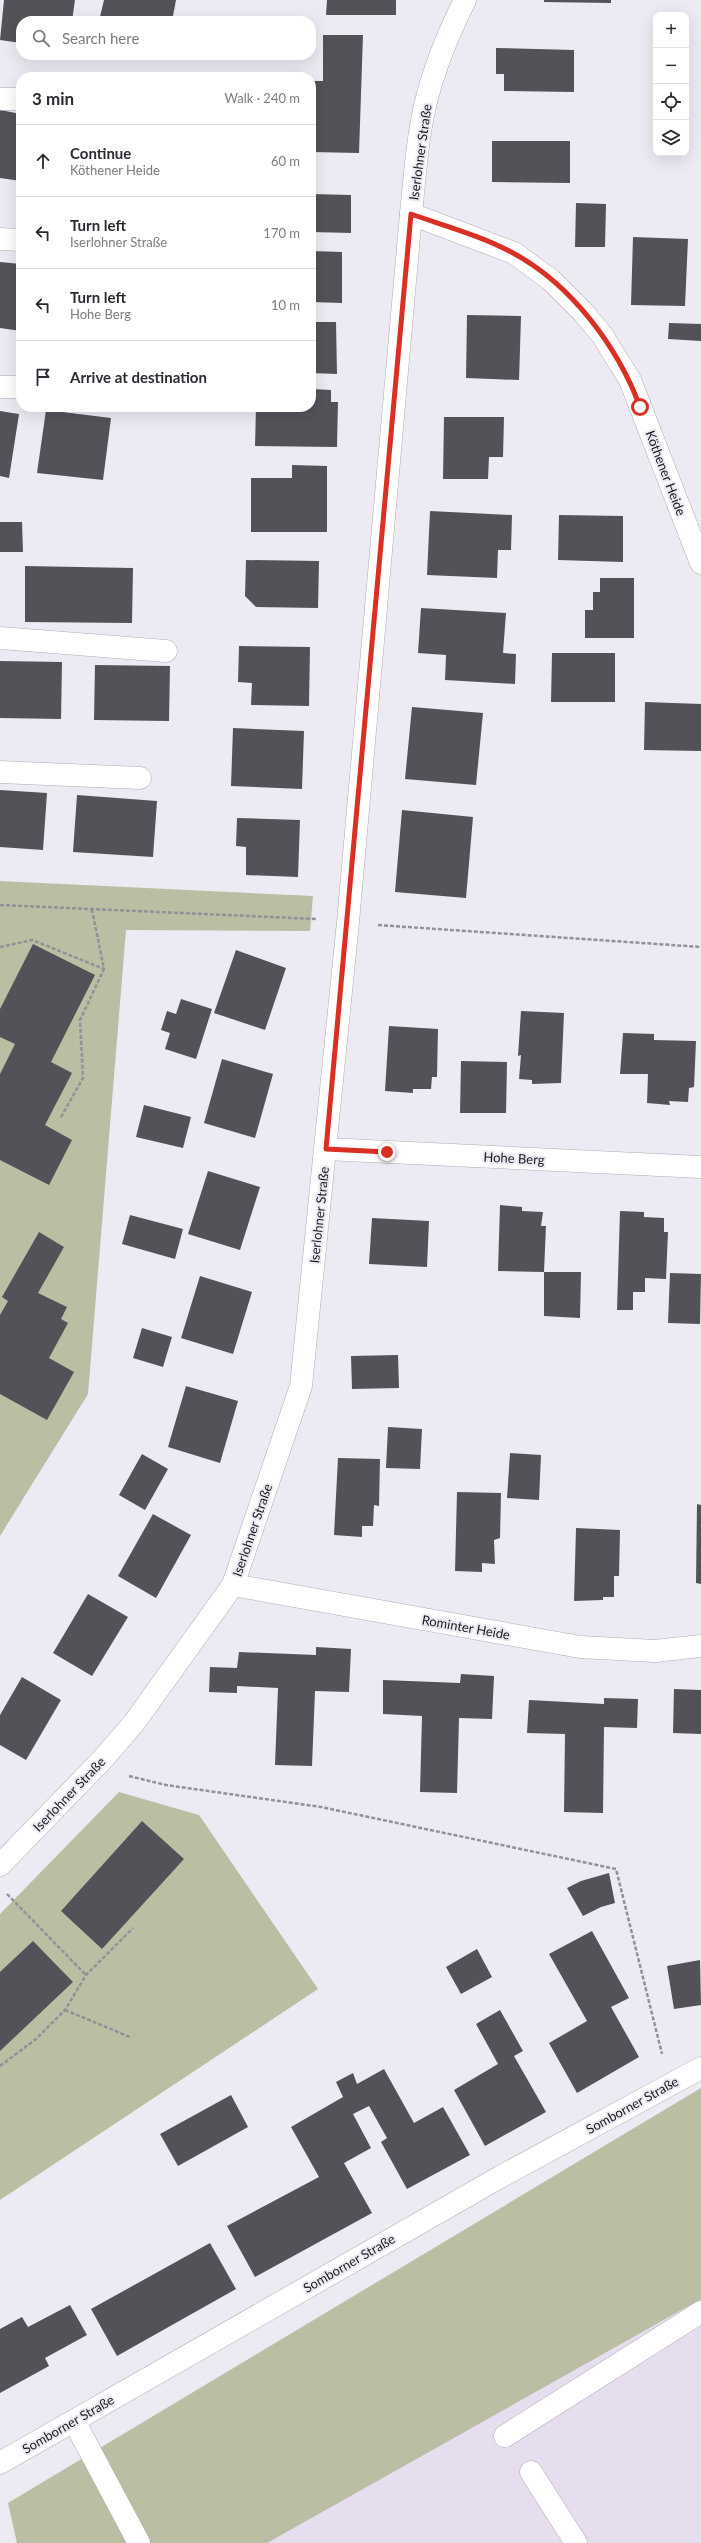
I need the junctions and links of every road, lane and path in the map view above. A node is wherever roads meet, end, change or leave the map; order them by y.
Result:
1 (465, 0) edge
2 (0, 99) edge
3 (16, 99) edge
4 (411, 214) junction
5 (0, 239) edge
6 (16, 240) edge
7 (0, 387) edge
8 (16, 387) edge
9 (701, 563) edge
10 (0, 638) edge
11 (166, 652) dead end
12 (0, 772) edge
13 (140, 778) dead end
14 (0, 905) edge
15 (92, 910) junction
16 (348, 922) junction
17 (0, 947) edge
18 (701, 947) edge
19 (104, 970) junction
20 (61, 1117) dead end
21 (326, 1149) junction
22 (701, 1167) edge
23 (233, 1585) junction
24 (701, 1646) edge
25 (101, 1761) junction
26 (0, 1865) edge
27 (5, 1892) dead end
28 (133, 1928) dead end
29 (86, 1975) junction
30 (65, 2010) junction
31 (130, 2037) dead end
32 (0, 2066) edge
33 (701, 2068) edge
34 (670, 2085) junction
35 (701, 2312) edge
36 (74, 2421) junction
37 (505, 2436) dead end
38 (0, 2463) edge
39 (531, 2472) dead end
40 (139, 2543) edge
41 (576, 2543) edge

1 - 4 street, Iserlohner Straße
2 - 3 street
4 - 9 street, Köthener Heide
4 - 16 street, Iserlohner Straße
5 - 6 street
7 - 8 street
10 - 11 street
12 - 13 street
14 - 15 path
15 - 16 path
15 - 19 path
16 - 18 path
16 - 21 street, Iserlohner Straße
17 - 19 path
19 - 20 path
21 - 22 street, Hohe Berg
21 - 23 street, Iserlohner Straße
23 - 24 street, Rominter Heide
23 - 25 street, Iserlohner Straße
25 - 26 street, Iserlohner Straße
25 - 34 path
27 - 29 path
28 - 29 path
29 - 30 path
30 - 31 path
30 - 32 path
33 - 34 street, Somborner Straße
34 - 36 street, Somborner Straße
35 - 37 street
36 - 38 street, Somborner Straße
36 - 40 street
39 - 41 street

